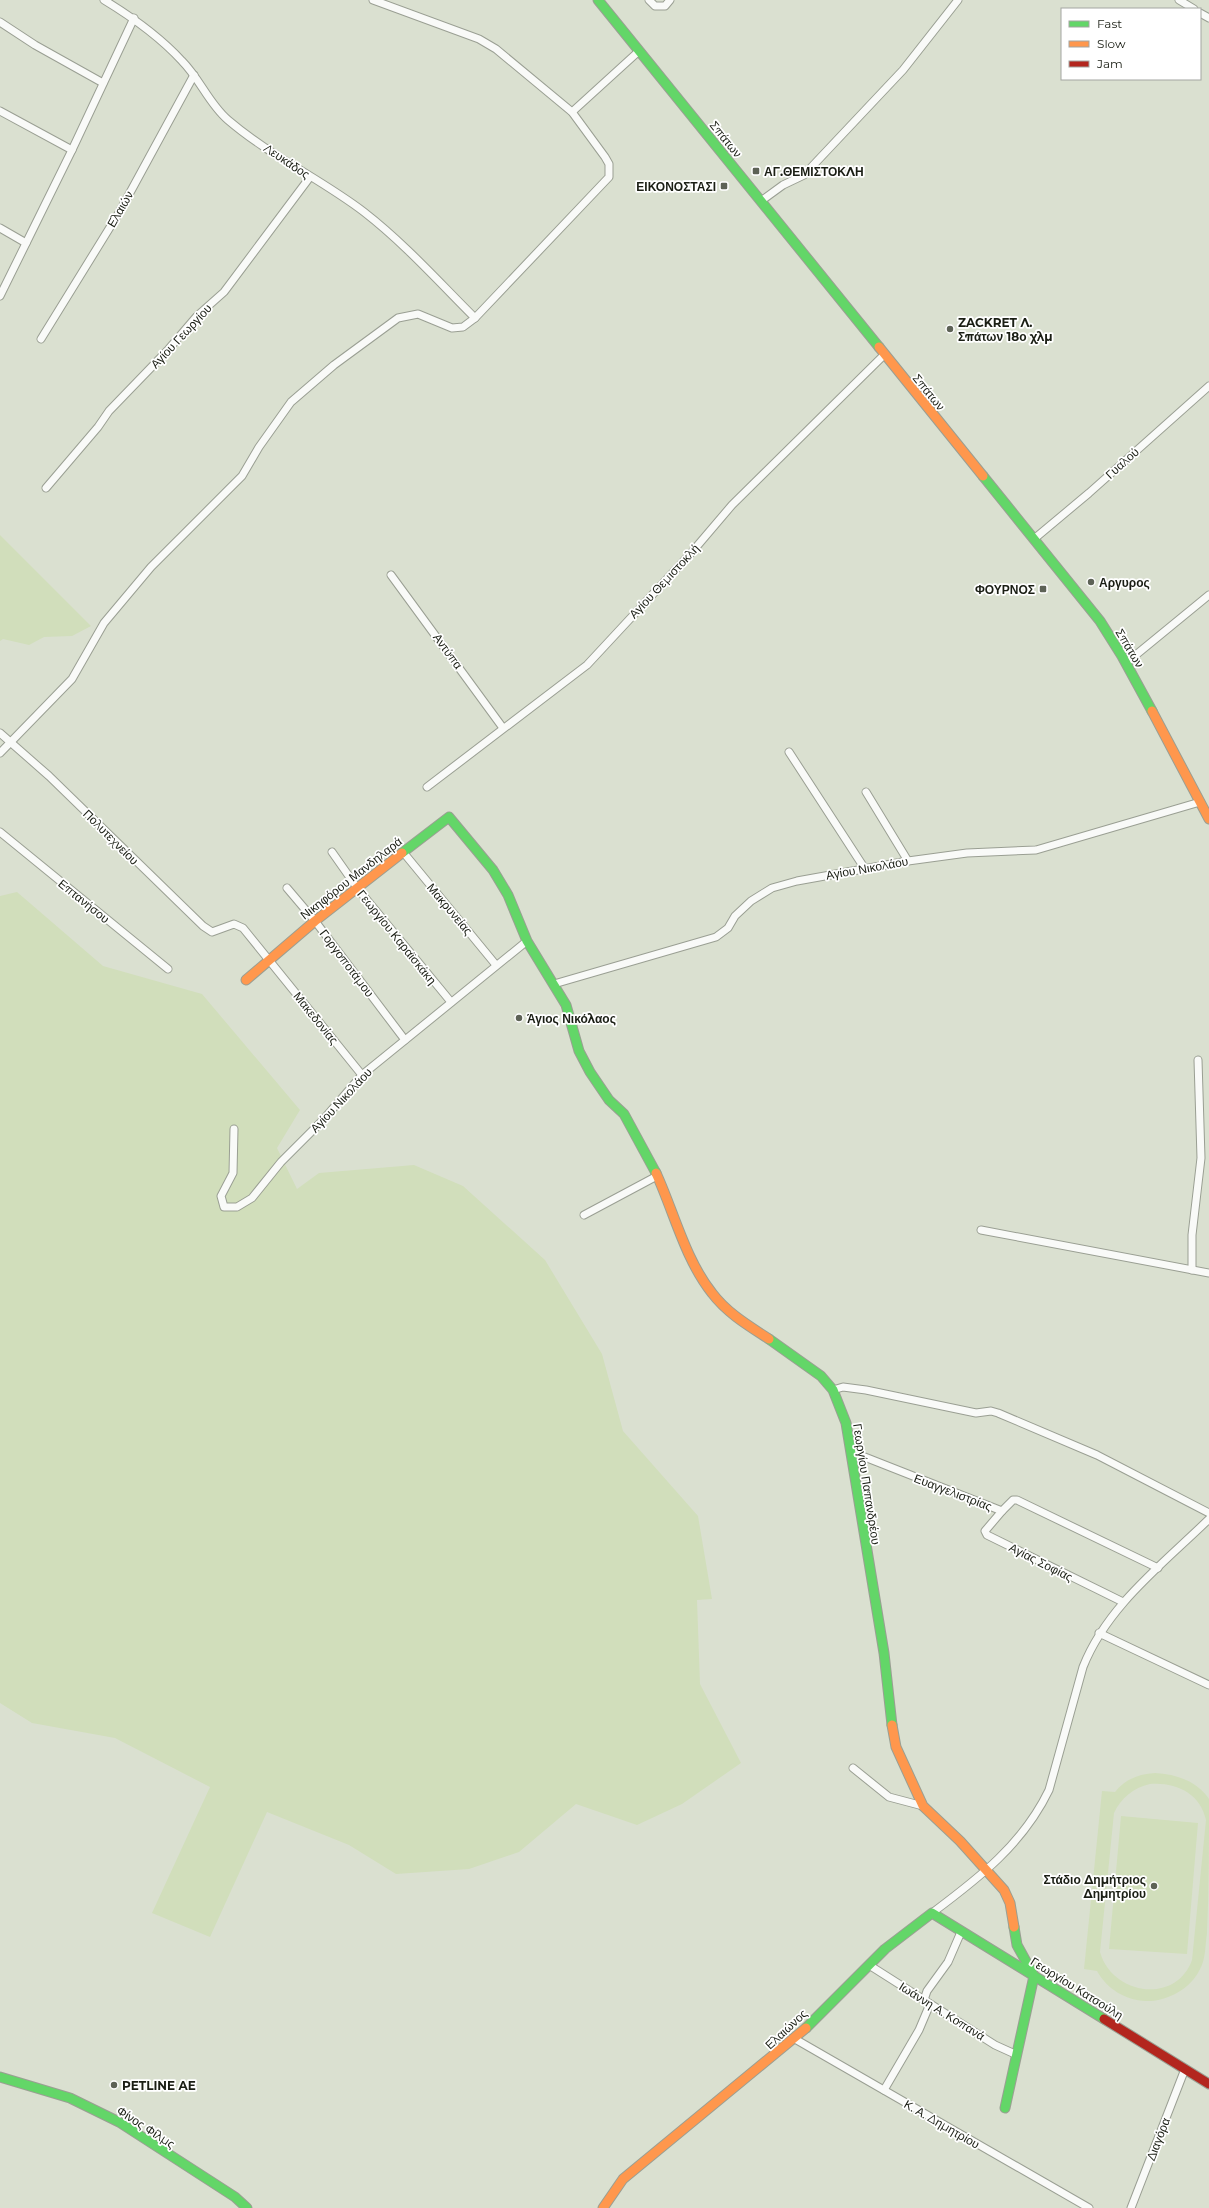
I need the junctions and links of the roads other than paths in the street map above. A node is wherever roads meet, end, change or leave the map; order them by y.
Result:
1 (104, 0) edge
2 (373, 0) edge
3 (598, 0) edge
4 (649, 0) edge
5 (670, 0) edge
6 (958, 0) edge
7 (1178, 0) edge
8 (1192, 8) edge
9 (134, 18) junction
10 (0, 22) edge
11 (639, 51) junction
12 (194, 75) junction
13 (103, 83) junction
14 (0, 111) edge
15 (572, 112) junction
16 (72, 150) junction
17 (310, 177) junction
18 (761, 201) junction
19 (0, 228) edge
20 (26, 243) junction
21 (0, 296) edge
22 (475, 318) junction
23 (41, 338) dead end
24 (884, 355) junction
25 (1209, 386) edge
26 (46, 488) dead end
27 (1034, 539) junction
28 (391, 575) dead end
29 (1209, 595) edge
30 (1126, 663) junction
31 (503, 728) junction
32 (0, 733) edge
33 (10, 742) junction
34 (789, 752) dead end
35 (0, 753) edge
36 (427, 787) dead end
37 (866, 792) dead end
38 (1200, 802) junction
39 (449, 817) joint
40 (1209, 819) edge
41 (0, 832) edge
42 (332, 852) dead end
43 (403, 852) junction
44 (908, 861) junction
45 (865, 869) junction
46 (287, 888) dead end
47 (358, 889) junction
48 (315, 921) junction
49 (212, 932) joint
50 (527, 941) junction
51 (270, 961) junction
52 (496, 965) junction
53 (168, 970) dead end
54 (246, 980) dead end
55 (554, 984) junction
56 (451, 1002) junction
57 (405, 1040) junction
58 (1198, 1060) dead end
59 (362, 1075) junction
60 (234, 1129) dead end
61 (657, 1176) junction
62 (584, 1215) dead end
63 (981, 1230) dead end
64 (1192, 1270) junction
65 (1209, 1273) edge
66 (833, 1390) junction
67 (852, 1452) junction
68 (1002, 1511) junction
69 (1209, 1513) edge
70 (1209, 1519) edge
71 (1158, 1568) junction
72 (1123, 1602) junction
73 (1099, 1633) junction
74 (1209, 1685) edge
75 (853, 1768) dead end
76 (923, 1806) junction
77 (988, 1870) junction
78 (932, 1913) junction
79 (961, 1932) junction
80 (869, 1964) junction
81 (1034, 1976) junction
82 (927, 2002) junction
83 (795, 2039) junction
84 (1017, 2056) junction
85 (1185, 2069) junction
86 (0, 2077) edge
87 (1209, 2084) edge
88 (884, 2090) junction
89 (1005, 2108) dead end
90 (247, 2208) edge
91 (603, 2208) edge
92 (1089, 2208) edge
93 (1131, 2208) edge

1 - 9 street, Λευκάδος
2 - 15 street
3 - 11 street, Σπάτων
4 - 5 street
6 - 18 street
7 - 8 street
9 - 12 street, Λευκάδος
9 - 13 street
10 - 13 street
11 - 15 street
11 - 18 street, Σπάτων
12 - 17 street, Λευκάδος
12 - 23 street, Ελαιών
13 - 16 street
14 - 16 street
15 - 22 street
16 - 20 street
17 - 22 street, Λευκάδος
17 - 26 street, Αγίου Γεωργίου
18 - 24 street, Σπάτων
19 - 20 street
20 - 21 street
22 - 33 street
24 - 27 street, Σπάτων
24 - 31 street, Αγίου Θεμιστοκλή
25 - 27 street, Γυαλού
27 - 30 street, Σπάτων
28 - 31 street, Αντύπα
29 - 30 street
30 - 38 street, Σπάτων
31 - 36 street, Αγίου Θεμιστοκλή
32 - 33 street, Πολυτεχνείου
33 - 35 street
33 - 49 street, Πολυτεχνείου
34 - 45 street
37 - 44 street
38 - 40 street, Σπάτων
38 - 44 street, Αγίου Νικολάου
39 - 43 street, Νικηφόρου Μανδηλαρά
39 - 50 street, Γεωργίου Παπανδρέου
41 - 53 street, Επτανήσου
42 - 47 street, Γεωργίου Καραϊσκάκη
43 - 47 street, Νικηφόρου Μανδηλαρά
43 - 52 street, Μακρυνείας
44 - 45 street, Αγίου Νικολάου
45 - 55 street, Αγίου Νικολάου
46 - 48 street, Γοργοποτάμου
47 - 48 street, Νικηφόρου Μανδηλαρά
47 - 56 street, Γεωργίου Καραϊσκάκη
48 - 51 street, Νικηφόρου Μανδηλαρά
48 - 57 street, Γοργοποτάμου
49 - 51 street, Μακεδονίας
50 - 52 street, Αγίου Νικολάου
50 - 55 street, Γεωργίου Παπανδρέου
51 - 54 street, Νικηφόρου Μανδηλαρά
51 - 59 street, Μακεδονίας
52 - 56 street, Αγίου Νικολάου
55 - 61 street, Γεωργίου Παπανδρέου
56 - 57 street, Αγίου Νικολάου
57 - 59 street, Αγίου Νικολάου
58 - 64 street
59 - 60 street, Αγίου Νικολάου
61 - 62 street
61 - 66 street, Γεωργίου Παπανδρέου
63 - 64 street
64 - 65 street
66 - 67 street, Γεωργίου Παπανδρέου
66 - 69 street
67 - 68 street, Ευαγγελιστρίας
67 - 76 street, Γεωργίου Παπανδρέου
68 - 71 street, Ευαγγελιστρίας
68 - 72 street, Αγίας Σοφίας
70 - 71 street, Ελαιώνος
71 - 72 street, Ελαιώνος
72 - 73 street, Ελαιώνος
73 - 74 street
73 - 77 street, Ελαιώνος
75 - 76 street
76 - 77 street, Γεωργίου Παπανδρέου
77 - 78 street, Ελαιώνος
77 - 81 street, Γεωργίου Παπανδρέου
78 - 79 street, Γεωργίου Κατσούλη
78 - 80 street, Ελαιώνος
79 - 81 street, Γεωργίου Κατσούλη
79 - 82 street
80 - 82 street, Ιωάννη Α. Κοπανά
80 - 83 street, Ελαιώνος
81 - 84 street
81 - 85 street, Γεωργίου Κατσούλη
82 - 84 street, Ιωάννη Α. Κοπανά
82 - 88 street
83 - 88 street, Κ. Α. Δημητρίου
83 - 91 street, Ελαιώνος
84 - 89 street
85 - 87 street, Γεωργίου Κατσούλη
85 - 93 street, Διαγόρα
86 - 90 street, Φίνος Φίλμς
88 - 92 street, Κ. Α. Δημητρίου

